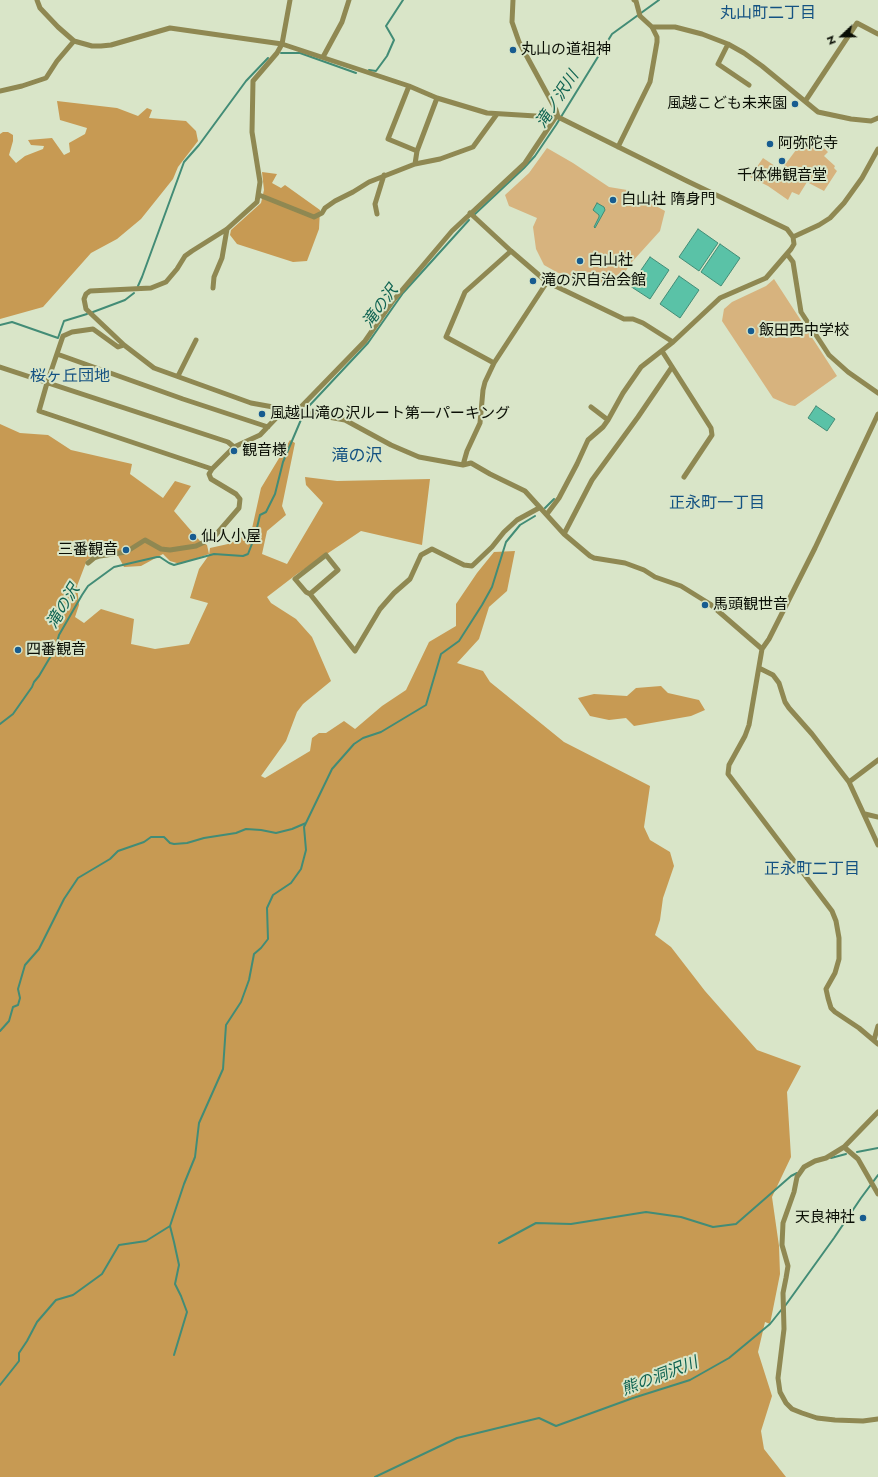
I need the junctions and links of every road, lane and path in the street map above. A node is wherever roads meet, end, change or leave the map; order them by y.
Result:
1 (37, 0) edge
2 (290, 0) edge
3 (349, 0) edge
4 (513, 0) edge
5 (634, 0) edge
6 (652, 27) junction
7 (878, 34) edge
8 (74, 41) junction
9 (282, 44) junction
10 (728, 44) junction
11 (323, 57) junction
12 (749, 84) dead end
13 (409, 86) junction
14 (0, 91) edge
15 (437, 98) junction
16 (806, 100) junction
17 (497, 114) junction
18 (557, 116) junction
19 (878, 118) edge
20 (618, 147) junction
21 (878, 149) edge
22 (417, 151) junction
23 (415, 164) junction
24 (384, 175) junction
25 (259, 195) junction
26 (470, 213) junction
27 (377, 214) dead end
28 (227, 229) junction
29 (794, 237) junction
30 (511, 251) junction
31 (787, 254) junction
32 (547, 282) junction
33 (213, 288) dead end
34 (196, 340) dead end
35 (673, 342) junction
36 (124, 345) junction
37 (662, 351) junction
38 (57, 354) junction
39 (494, 363) junction
40 (0, 367) edge
41 (672, 367) junction
42 (178, 376) junction
43 (47, 383) junction
44 (878, 393) edge
45 (591, 407) dead end
46 (288, 410) junction
47 (298, 410) junction
48 (878, 414) edge
49 (608, 420) junction
50 (268, 427) junction
51 (234, 447) junction
52 (463, 465) junction
53 (212, 469) junction
54 (684, 477) dead end
55 (539, 508) junction
56 (547, 514) junction
57 (564, 534) junction
58 (88, 563) dead end
59 (310, 594) junction
60 (762, 649) junction
61 (759, 668) junction
62 (878, 760) edge
63 (849, 782) junction
64 (865, 814) junction
65 (878, 817) edge
66 (878, 845) edge
67 (878, 1026) edge
68 (876, 1042) edge
69 (878, 1112) edge
70 (844, 1147) junction
71 (878, 1194) edge
72 (878, 1419) edge

1 - 8 street
2 - 9 street
3 - 11 street
4 - 18 street
5 - 6 street
6 - 10 street
6 - 20 street
7 - 16 street
8 - 9 street
8 - 14 street
9 - 11 street
9 - 25 street
10 - 12 street
10 - 16 street
11 - 13 street
13 - 15 street
13 - 22 street
15 - 17 street
15 - 22 street
16 - 19 street
17 - 18 street
17 - 23 street
18 - 20 street
18 - 26 street
20 - 29 street
21 - 29 street
22 - 23 street
23 - 24 street
24 - 25 street
24 - 27 street
25 - 28 street
26 - 30 street
26 - 47 street
28 - 33 street
28 - 36 street
29 - 31 street
30 - 32 street
30 - 39 street
31 - 35 street
31 - 44 street
32 - 35 street
32 - 39 street
34 - 42 street
35 - 37 street
36 - 38 street
36 - 42 street
37 - 41 street
37 - 49 street
38 - 43 street
38 - 50 street
39 - 52 street
40 - 43 street
41 - 54 street
41 - 57 street
42 - 46 street
43 - 51 street
43 - 53 street
45 - 49 street
46 - 47 street
46 - 50 street
47 - 52 street
48 - 60 street
49 - 56 street
50 - 51 street
51 - 53 street
52 - 55 street
53 - 58 street
55 - 56 street
55 - 59 street
56 - 57 street
57 - 60 street
59 - 59 street
60 - 61 street
61 - 63 street
61 - 68 street
62 - 63 street
63 - 64 street
64 - 65 street
64 - 66 street
67 - 68 street
69 - 70 street
70 - 71 street
70 - 72 street

